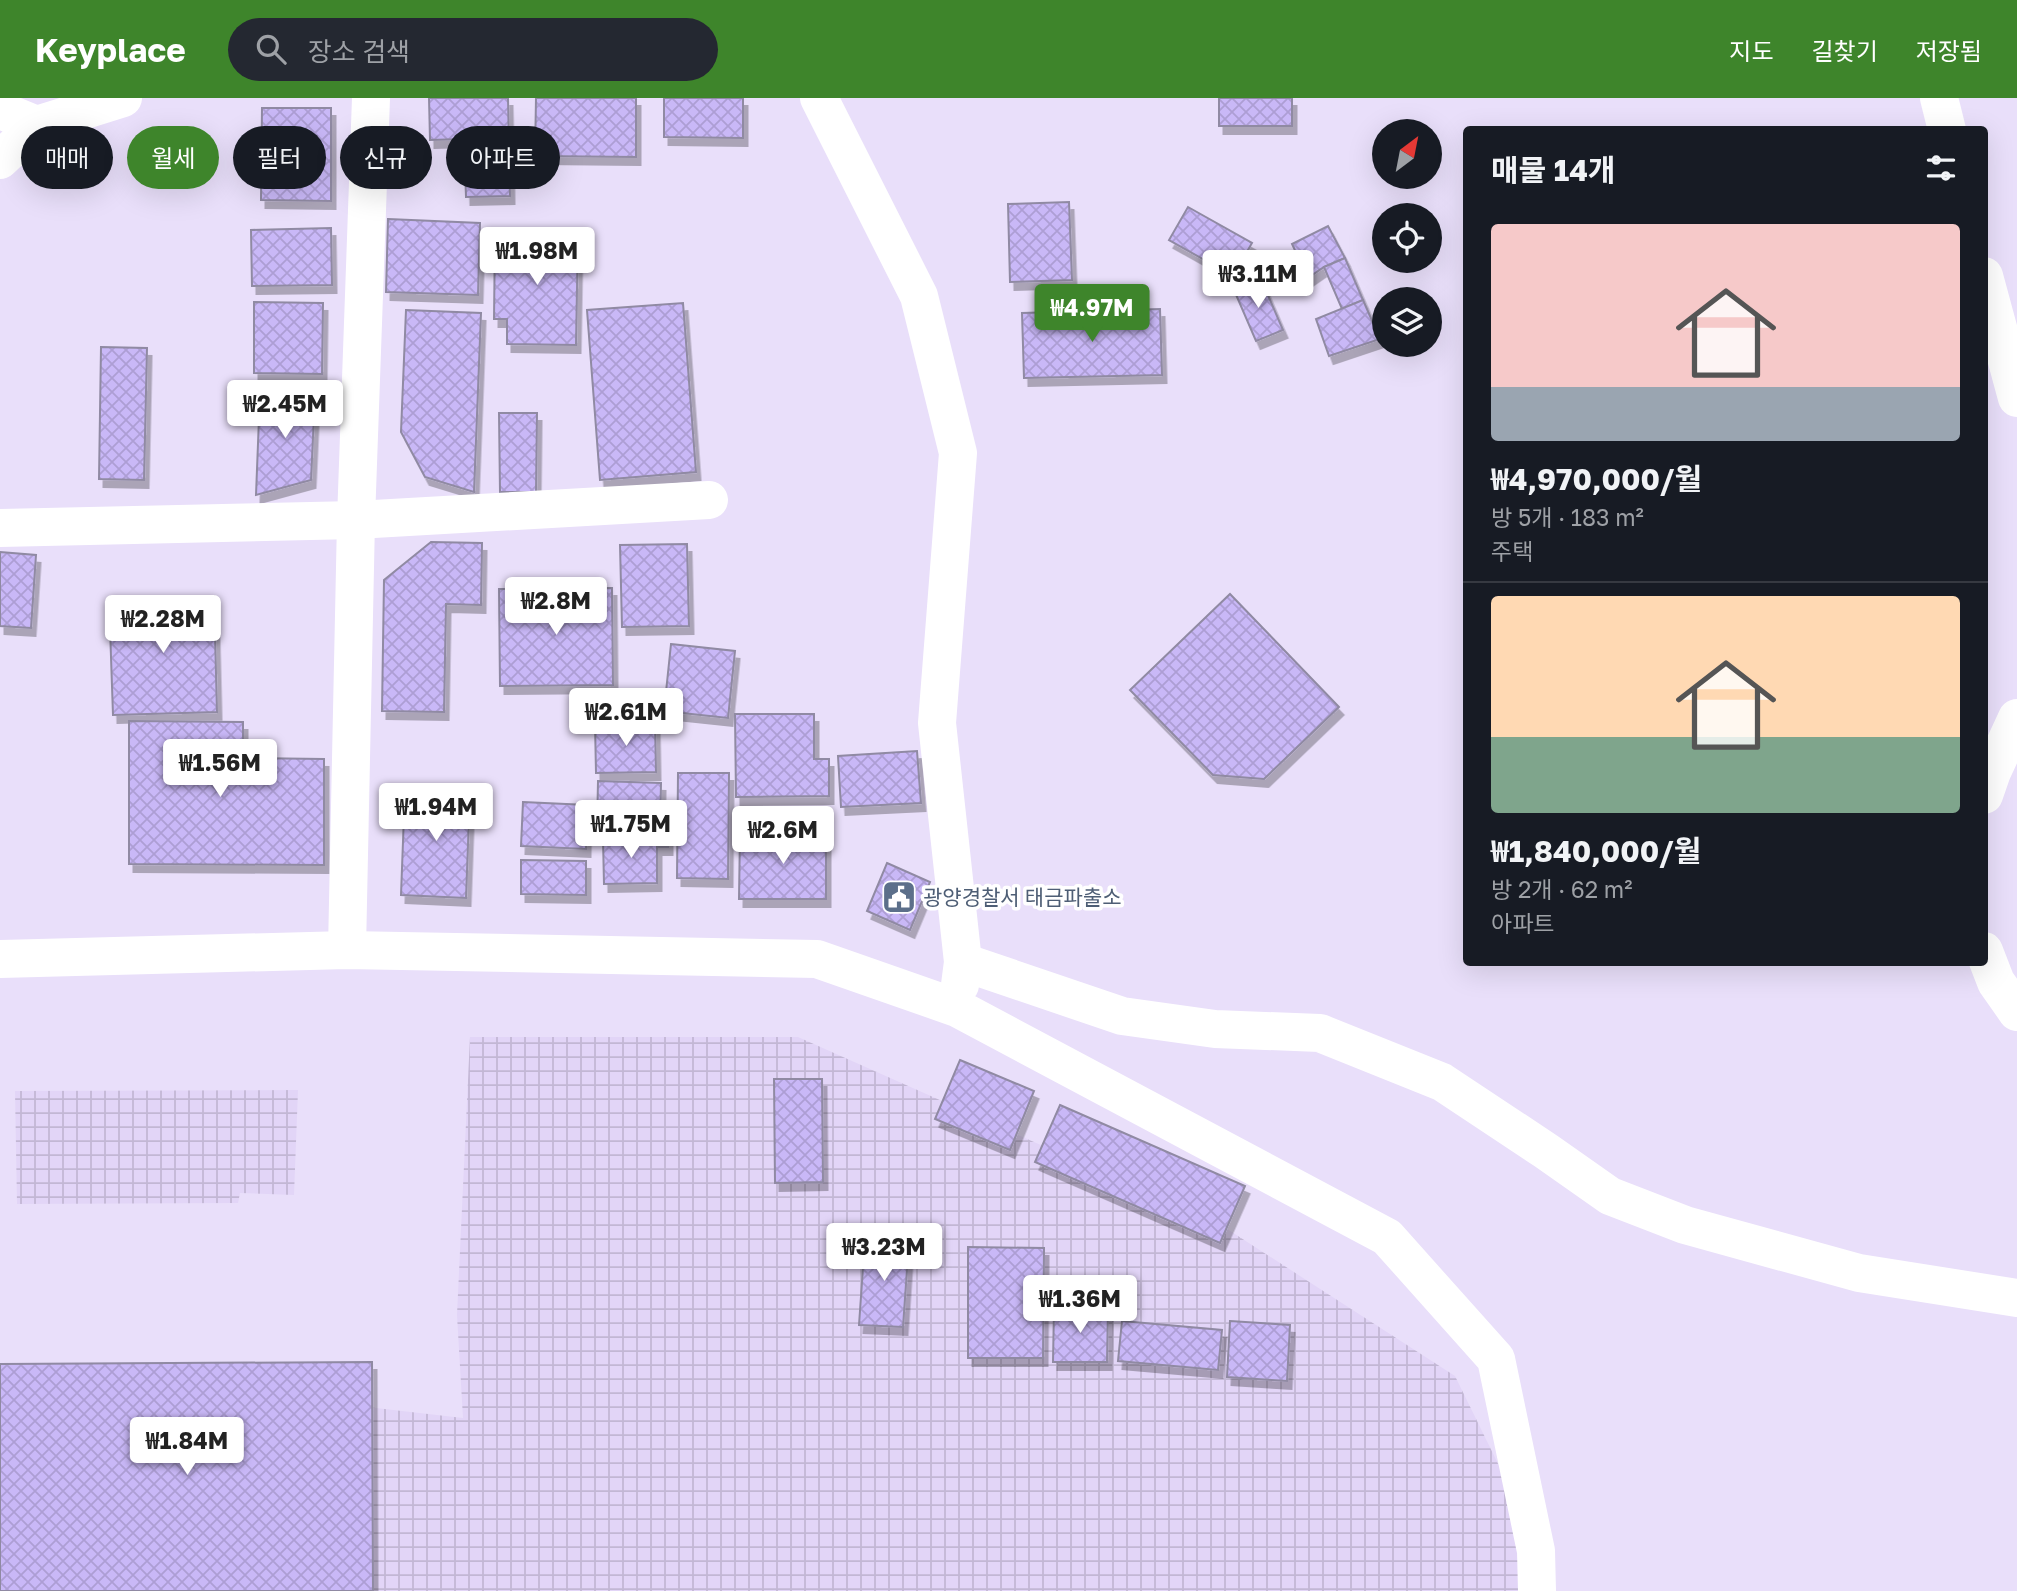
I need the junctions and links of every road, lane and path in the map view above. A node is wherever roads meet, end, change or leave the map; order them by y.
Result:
1 (123, 98) edge
2 (371, 98) edge
3 (819, 98) edge
4 (1939, 98) edge
5 (0, 110) edge
6 (37, 125) junction
7 (1946, 126) edge
8 (0, 160) edge
9 (1988, 291) edge
10 (2017, 398) edge
11 (709, 500) dead end
12 (356, 520) junction
13 (0, 528) edge
14 (2017, 718) edge
15 (1988, 784) edge
16 (346, 950) junction
17 (0, 960) edge
18 (1988, 961) edge
19 (963, 962) junction
20 (957, 1008) junction
21 (2017, 1012) edge
22 (2017, 1298) edge
23 (1536, 1591) edge

1 - 6 street
2 - 12 street
3 - 19 street
4 - 7 street
5 - 6 street
6 - 8 street
9 - 10 street
11 - 12 street
12 - 13 street
12 - 16 street
14 - 15 street
16 - 17 street
16 - 20 street
18 - 21 street
19 - 20 street
19 - 22 street
20 - 23 street

